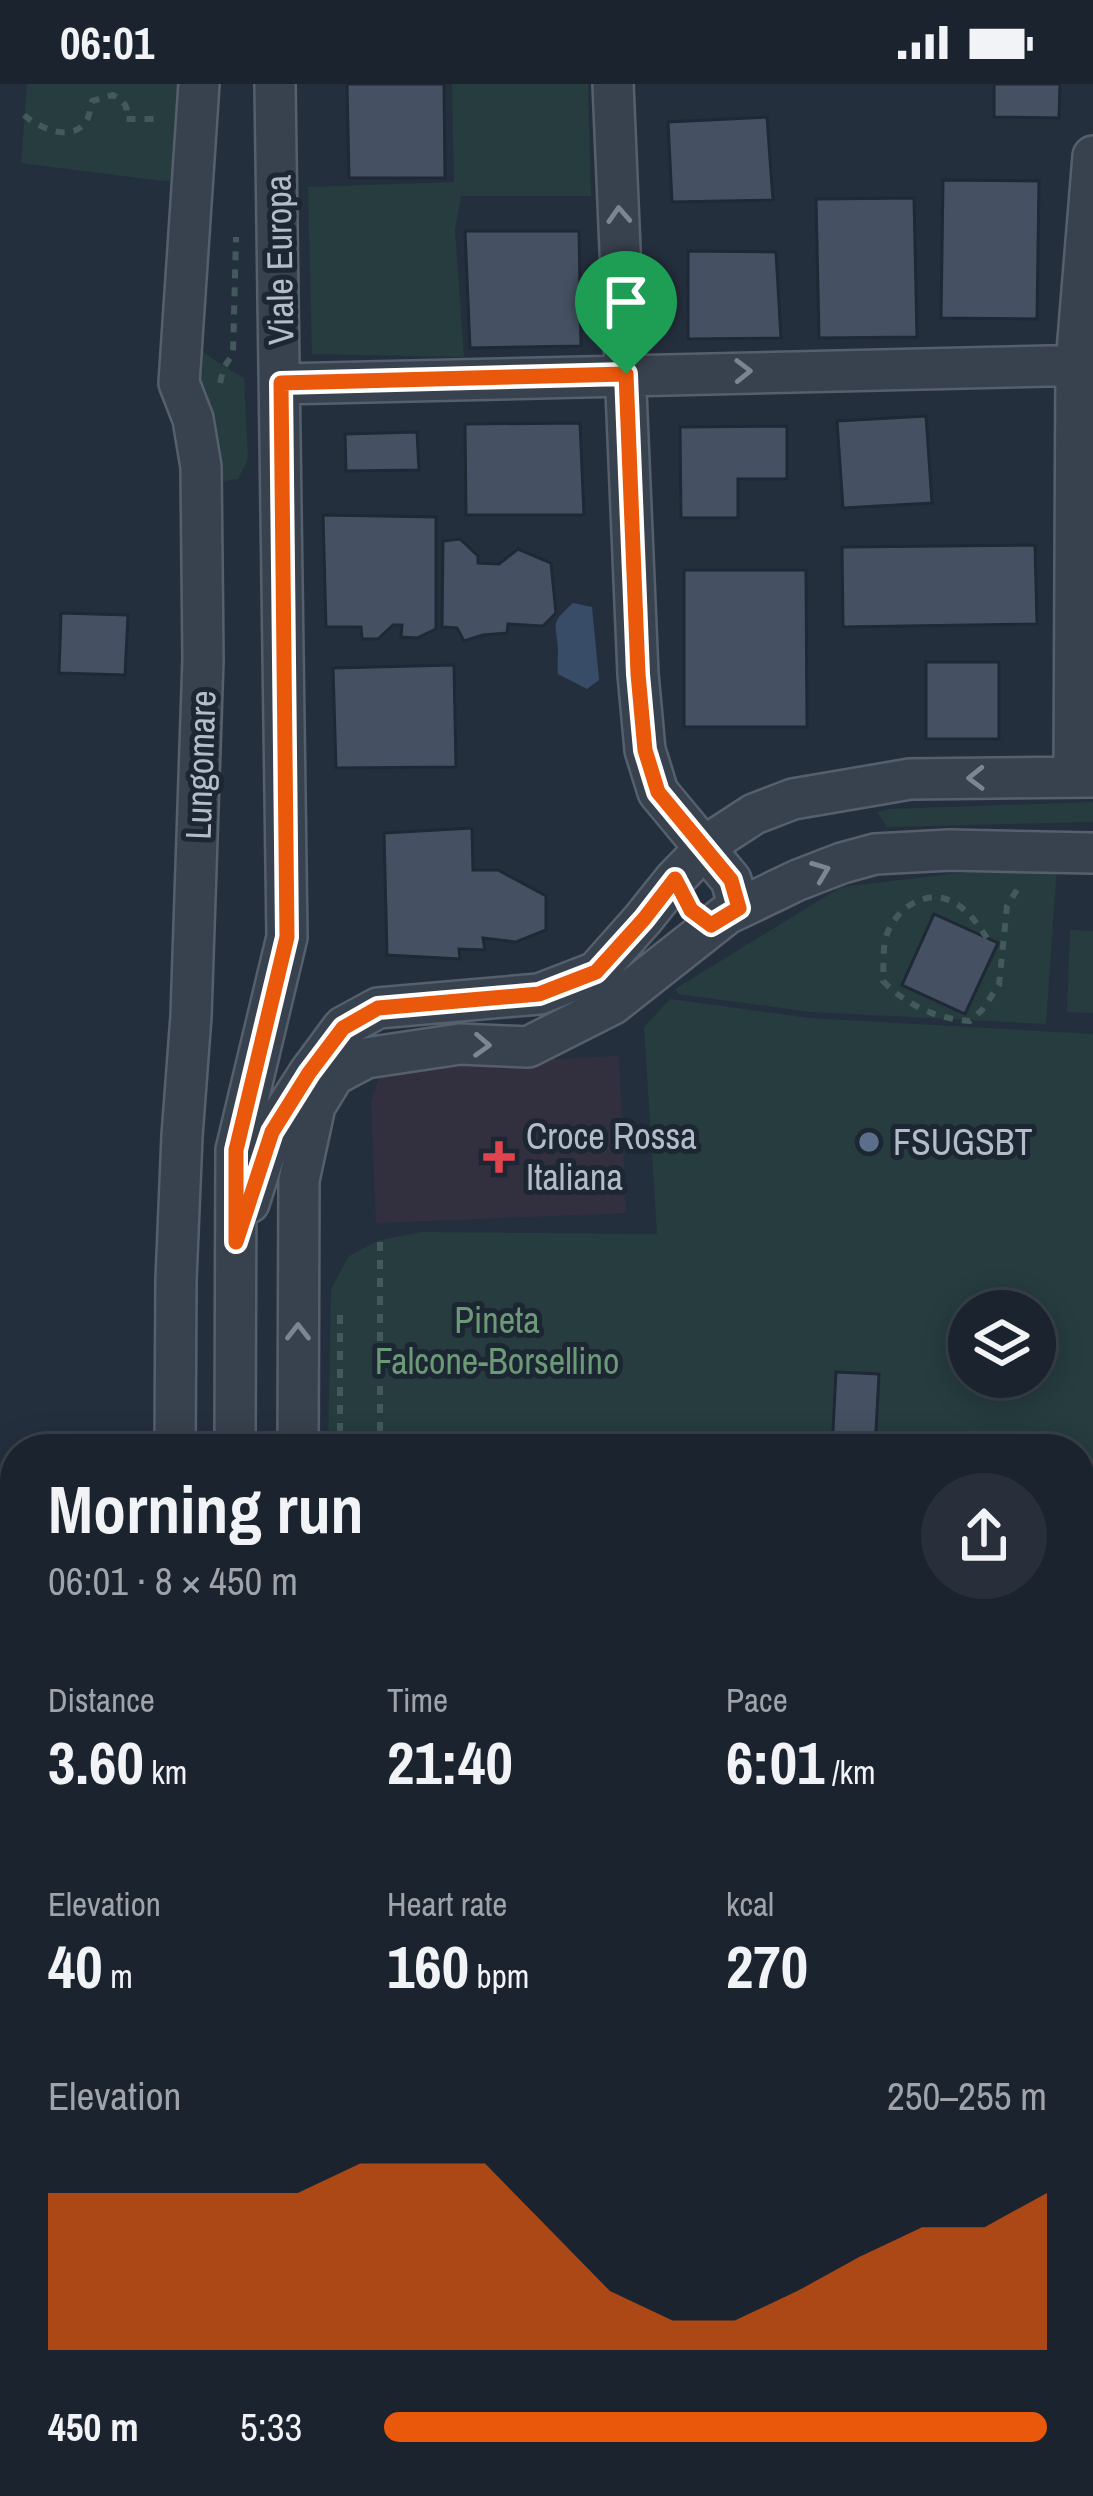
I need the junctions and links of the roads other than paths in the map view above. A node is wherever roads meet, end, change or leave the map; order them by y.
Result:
1 (199, 84) edge
2 (275, 84) edge
3 (613, 84) edge
4 (1093, 156) edge
5 (1084, 364) edge
6 (626, 374) junction
7 (281, 383) junction
8 (1084, 777) edge
9 (704, 849) junction
10 (1093, 853) edge
11 (675, 879) junction
12 (725, 916) junction
13 (236, 1242) junction
14 (175, 1434) edge
15 (236, 1434) edge
16 (298, 1434) edge

1 - 14 street, Lungomare
2 - 7 street, Viale Europa
6 -> 3 street
4 - 5 street
6 -> 5 street
5 - 8 street
6 - 7 street
6 - 9 street
7 - 13 street, Viale Europa
8 -> 9 street
9 - 11 street
9 - 12 street
12 -> 10 street
11 - 12 street
11 - 13 street
16 -> 12 street
13 - 15 street, Viale Europa

